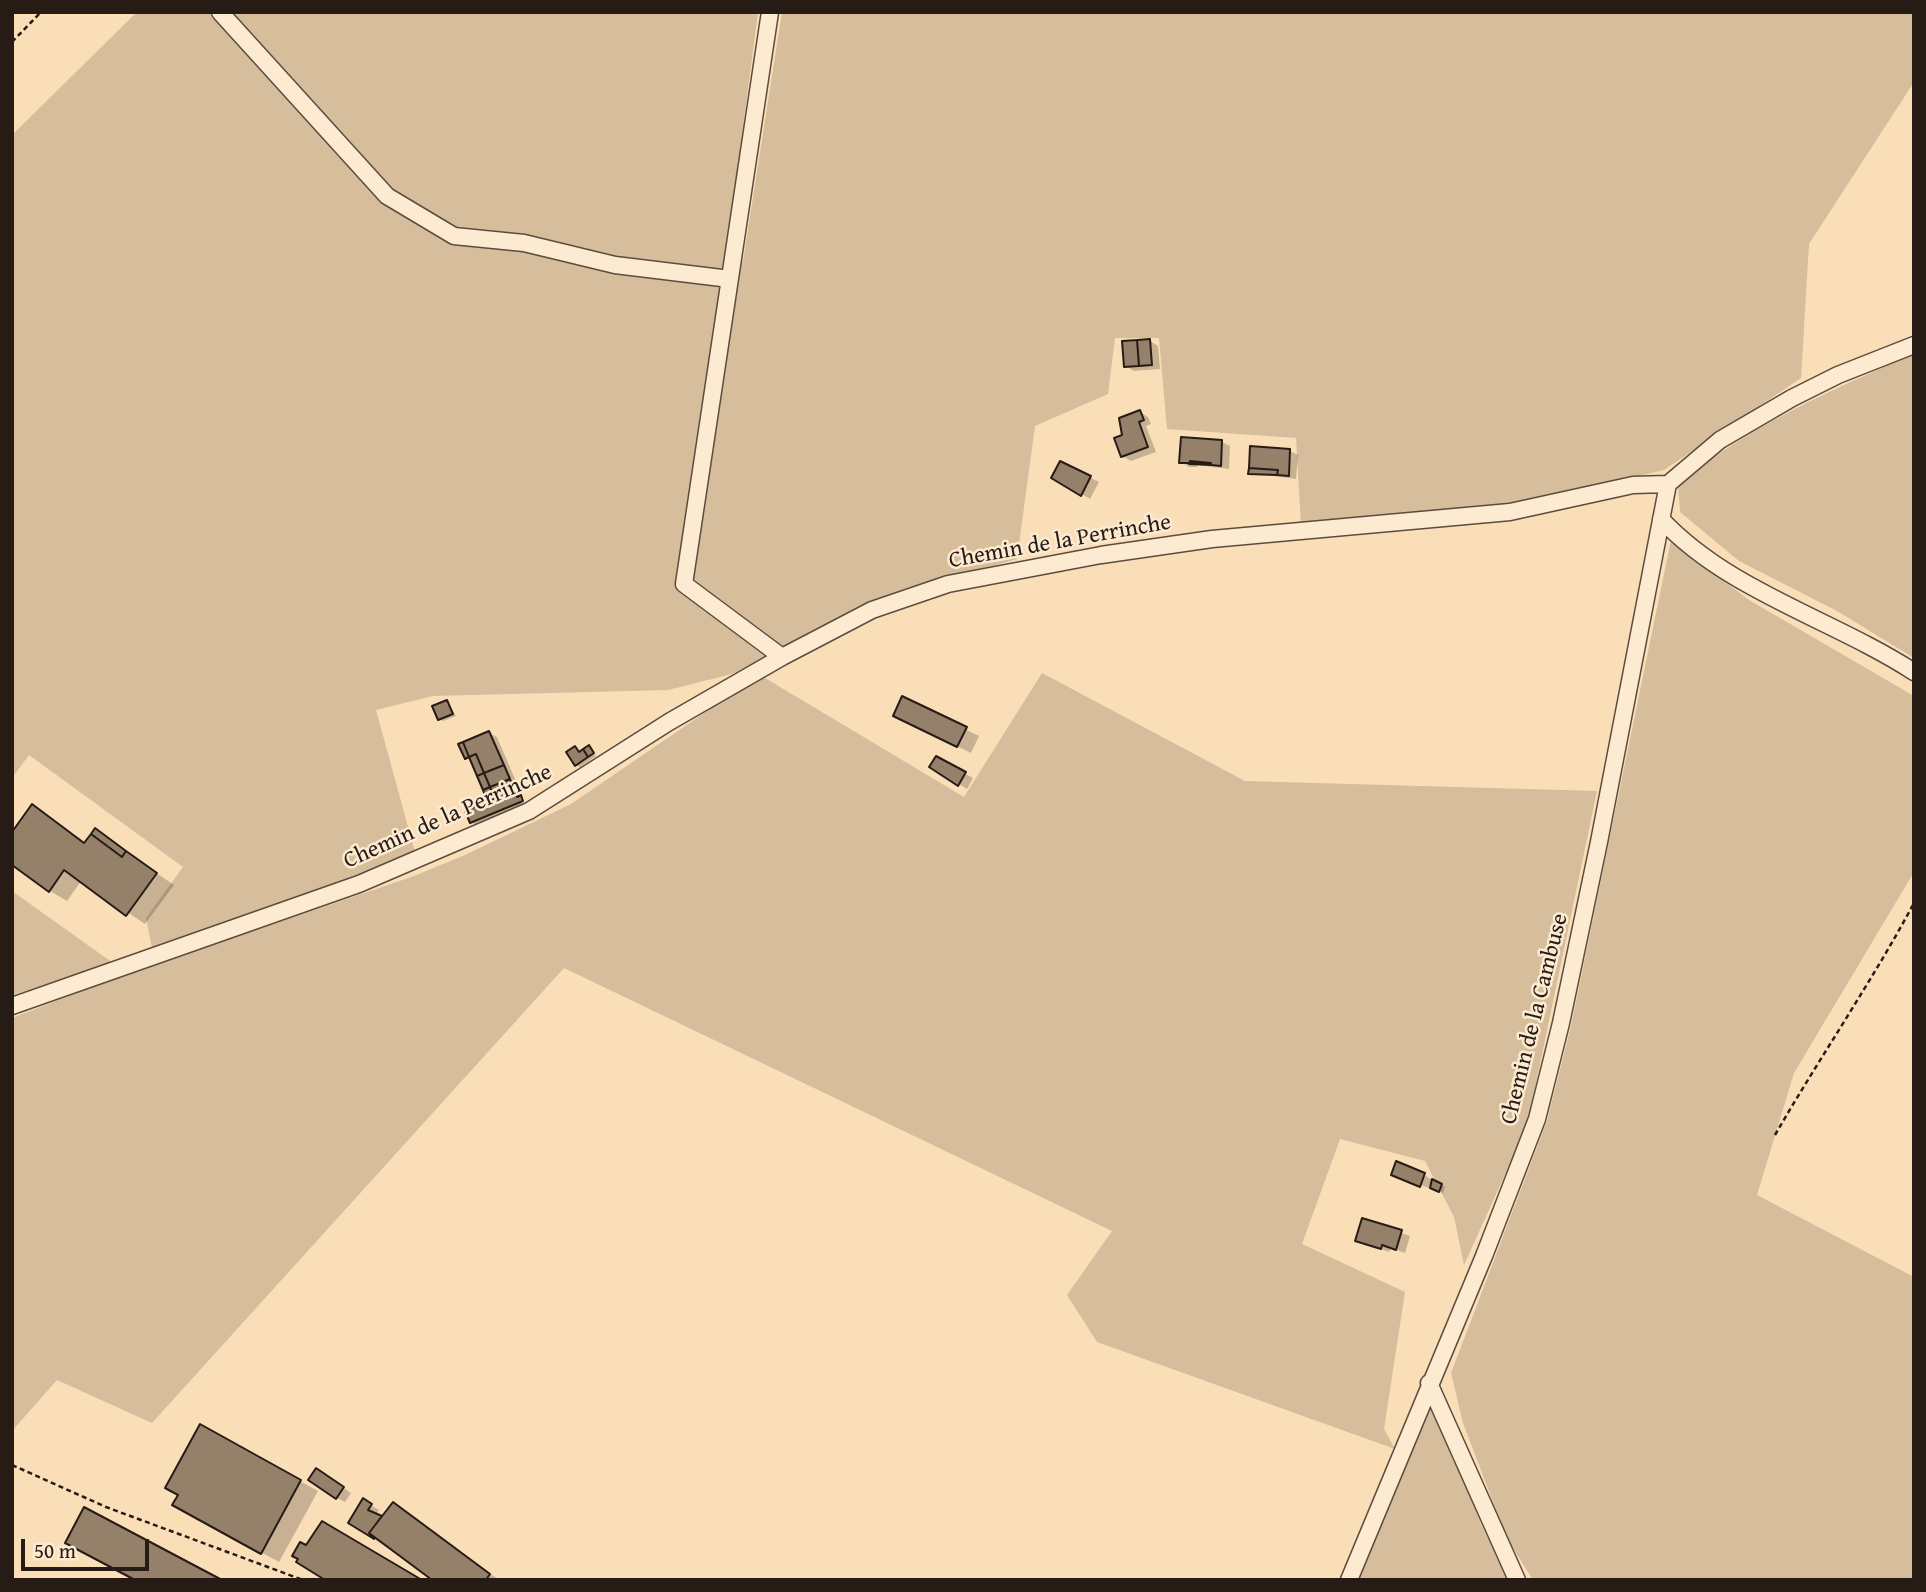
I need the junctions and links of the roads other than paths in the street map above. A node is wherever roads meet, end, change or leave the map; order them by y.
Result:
1 (220, 12) edge
2 (770, 12) edge
3 (730, 279) junction
4 (1914, 345) edge
5 (1668, 484) junction
6 (1661, 519) junction
7 (782, 657) junction
8 (1914, 672) edge
9 (12, 1006) edge
10 (1429, 1383) junction
11 (1349, 1580) edge
12 (1517, 1580) edge

1 - 3 street
2 - 3 street
3 - 7 street
4 - 5 street
5 - 6 street, Chemin de la Cambuse
5 - 7 street, Chemin de la Perrinche
6 - 8 street
6 - 10 street, Chemin de la Cambuse
7 - 9 street, Chemin de la Perrinche
10 - 11 street, Chemin de la Cambuse
10 - 12 street

